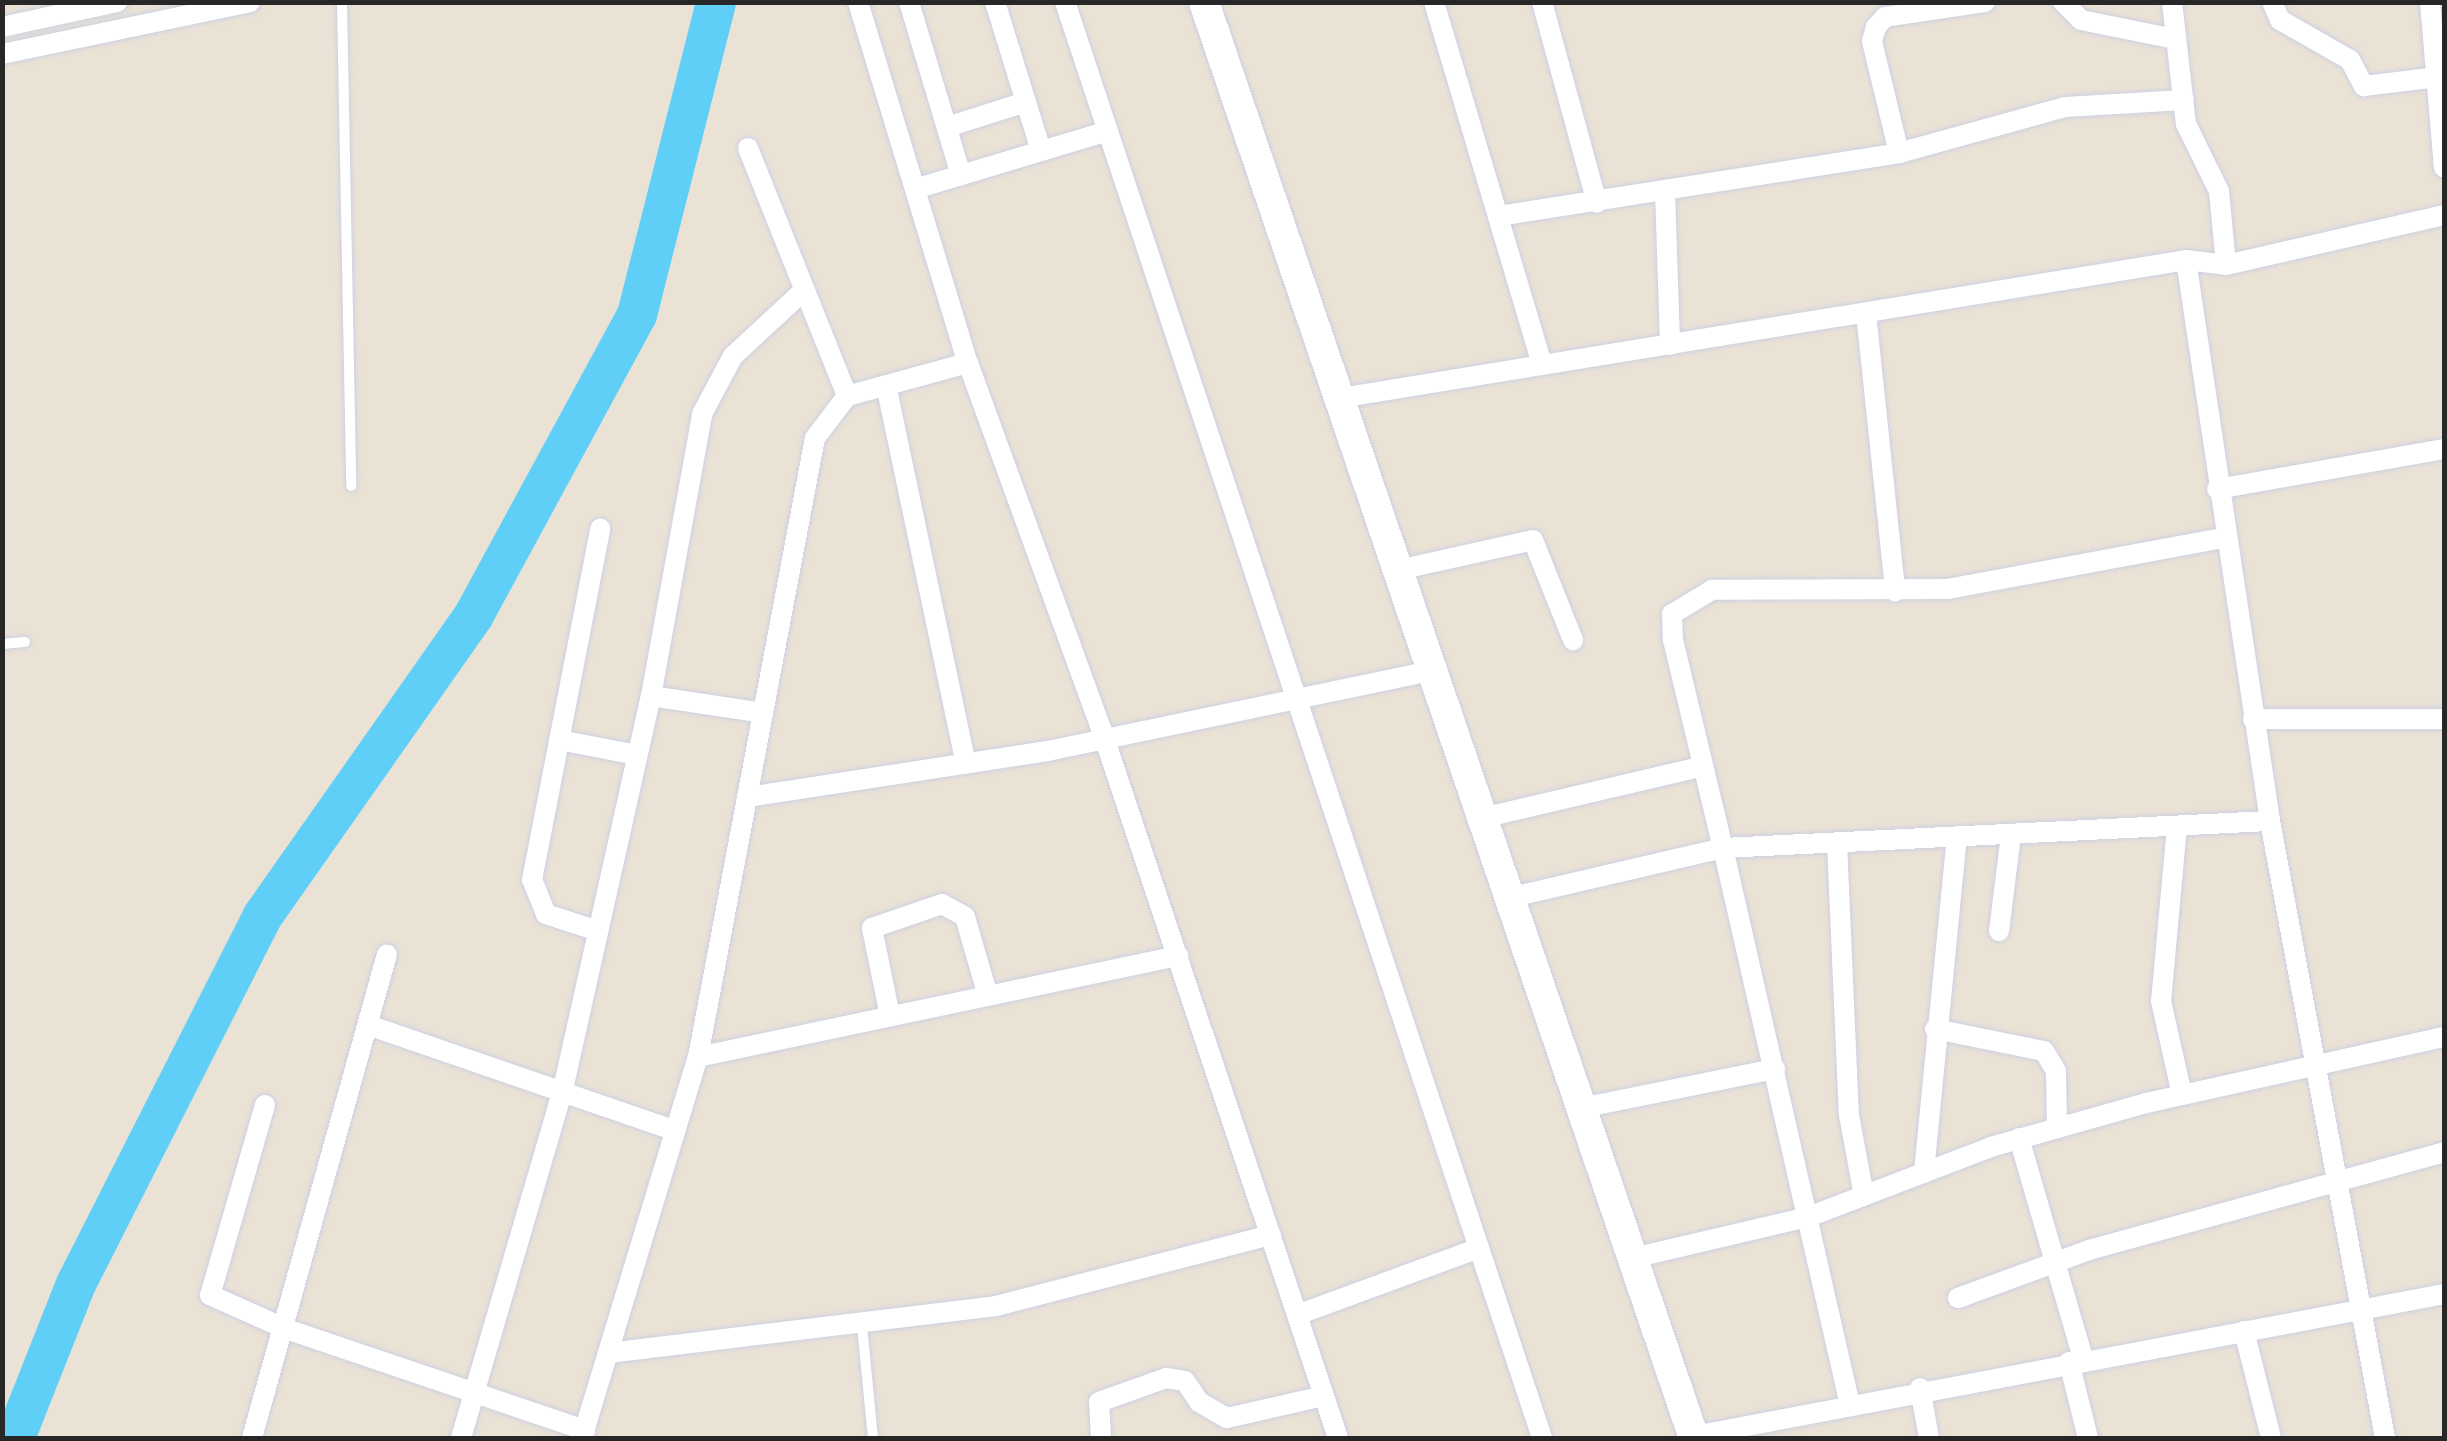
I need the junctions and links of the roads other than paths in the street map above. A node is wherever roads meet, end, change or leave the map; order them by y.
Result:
1 (117, 2) edge
2 (250, 2) edge
3 (342, 2) edge
4 (858, 2) edge
5 (910, 2) edge
6 (995, 2) edge
7 (1066, 2) edge
8 (1204, 2) edge
9 (1434, 2) edge
10 (1542, 2) edge
11 (1985, 2) edge
12 (2063, 2) edge
13 (2172, 2) edge
14 (2272, 2) edge
15 (2430, 2) edge
16 (1938, 6) edge
17 (2, 27) edge
18 (2440, 31) edge
19 (2175, 39) junction
20 (2, 54) edge
21 (2438, 77) junction
22 (2184, 100) junction
23 (1026, 102) junction
24 (947, 127) junction
25 (1108, 131) junction
26 (748, 148) dead end
27 (1042, 151) junction
28 (1899, 153) junction
29 (2444, 166) edge
30 (961, 175) junction
31 (918, 188) junction
32 (1664, 191) junction
33 (1597, 203) junction
34 (2444, 215) edge
35 (1498, 216) junction
36 (2186, 260) junction
37 (2226, 265) junction
38 (801, 293) junction
39 (1866, 312) junction
40 (1670, 344) junction
41 (968, 363) junction
42 (1542, 365) junction
43 (886, 384) junction
44 (847, 396) junction
45 (1340, 398) junction
46 (2444, 449) edge
47 (351, 486) dead end
48 (2217, 490) junction
49 (600, 529) dead end
50 (2223, 538) junction
51 (1398, 570) junction
52 (1894, 592) junction
53 (1574, 640) dead end
54 (25, 642) dead end
55 (2, 644) edge
56 (1432, 672) junction
57 (651, 696) junction
58 (1299, 702) junction
59 (763, 713) junction
60 (2444, 718) edge
61 (2253, 719) junction
62 (559, 740) junction
63 (1105, 740) junction
64 (637, 755) junction
65 (966, 764) junction
66 (1703, 766) junction
67 (747, 797) junction
68 (1482, 818) junction
69 (2270, 821) junction
70 (2177, 826) junction
71 (2011, 834) junction
72 (1957, 837) junction
73 (1837, 843) junction
74 (1723, 848) junction
75 (1508, 898) junction
76 (598, 930) junction
77 (1999, 931) dead end
78 (387, 954) dead end
79 (1178, 956) junction
80 (988, 996) junction
81 (890, 1016) junction
82 (368, 1025) junction
83 (1934, 1029) junction
84 (2444, 1037) edge
85 (698, 1057) junction
86 (2312, 1066) junction
87 (1775, 1070) junction
88 (563, 1089) junction
89 (2182, 1095) junction
90 (265, 1106) dead end
91 (1580, 1108) junction
92 (2057, 1128) junction
93 (676, 1132) junction
94 (2019, 1138) junction
95 (2444, 1152) edge
96 (1924, 1172) junction
97 (2335, 1177) junction
98 (1864, 1196) junction
99 (1808, 1217) junction
100 (1271, 1235) junction
101 (1479, 1248) junction
102 (1632, 1258) junction
103 (2054, 1262) junction
104 (2444, 1294) edge
105 (1958, 1298) dead end
106 (2361, 1309) junction
107 (1297, 1314) junction
108 (862, 1326) junction
109 (286, 1329) junction
110 (2244, 1331) junction
111 (608, 1353) junction
112 (2076, 1360) junction
113 (1920, 1388) junction
114 (474, 1394) junction
115 (1324, 1396) junction
116 (1849, 1401) junction
117 (584, 1434) edge
118 (1694, 1437) edge
119 (252, 1438) edge
120 (461, 1438) edge
121 (873, 1438) edge
122 (1102, 1438) edge
123 (1338, 1438) edge
124 (1542, 1438) edge
125 (1929, 1438) edge
126 (2088, 1438) edge
127 (2272, 1438) edge
128 (2384, 1438) edge

1 - 17 street
2 - 20 street
3 - 47 lane
4 - 31 street
5 - 24 street
6 - 23 street
7 - 25 street
8 - 45 main road
9 - 35 street
10 - 33 street
11 - 16 street
12 - 19 street
13 - 19 street
14 - 21 street
15 - 18 street
16 - 28 street
18 - 21 street
19 - 22 street
21 - 29 street
22 - 28 street
22 - 37 street
23 - 24 street
23 - 27 street
24 - 30 street
25 - 27 street
25 - 58 street
26 - 38 street
27 - 30 street
28 - 32 street
30 - 31 street
31 - 41 street
32 - 33 street
32 - 40 street
33 - 35 street
34 - 37 street
35 - 42 street
36 - 37 street
36 - 39 street
36 - 48 street
38 - 44 street
38 - 57 street
39 - 40 street
39 - 52 street
40 - 42 street
41 - 43 street
41 - 63 street
42 - 45 street
43 - 44 street
43 - 65 street
44 - 59 street
45 - 51 main road
46 - 48 street
48 - 50 street
49 - 62 street
50 - 52 street
50 - 61 street
51 - 53 street
51 - 56 main road
52 - 66 street
54 - 55 lane
56 - 58 street
56 - 68 main road
57 - 59 street
57 - 64 street
58 - 63 street
58 - 101 street
59 - 67 street
60 - 61 street
61 - 69 street
62 - 64 street
62 - 76 street
63 - 65 street
63 - 79 street
64 - 76 street
65 - 67 street
66 - 68 street
66 - 74 street
67 - 85 street
68 - 75 main road
69 - 70 street
69 - 86 street
70 - 71 street
70 - 89 street
71 - 72 street
71 - 77 street
72 - 73 street
72 - 83 street
73 - 74 street
73 - 98 street
74 - 75 street
74 - 87 street
75 - 91 main road
76 - 88 street
78 - 82 street
79 - 80 street
79 - 100 street
80 - 81 street
80 - 81 street
81 - 85 street
82 - 88 street
82 - 109 street
83 - 92 street
83 - 96 street
84 - 86 street
85 - 93 street
86 - 89 street
86 - 97 street
87 - 91 street
87 - 99 street
88 - 93 street
88 - 114 street
89 - 92 street
90 - 109 street
91 - 102 main road
92 - 94 street
93 - 111 street
94 - 96 street
94 - 103 street
95 - 97 street
96 - 98 street
97 - 103 street
97 - 106 street
98 - 99 street
99 - 102 street
99 - 116 street
100 - 107 street
100 - 108 street
101 - 107 street
101 - 124 street
102 - 118 main road
103 - 105 street
103 - 112 street
104 - 106 street
106 - 110 street
106 - 128 street
107 - 115 street
108 - 111 street
108 - 121 lane
109 - 114 street
109 - 119 street
110 - 112 street
110 - 127 street
111 - 117 street
112 - 113 street
112 - 126 street
113 - 116 street
113 - 125 street
114 - 117 street
114 - 120 street
115 - 122 street
115 - 123 street
116 - 118 street

